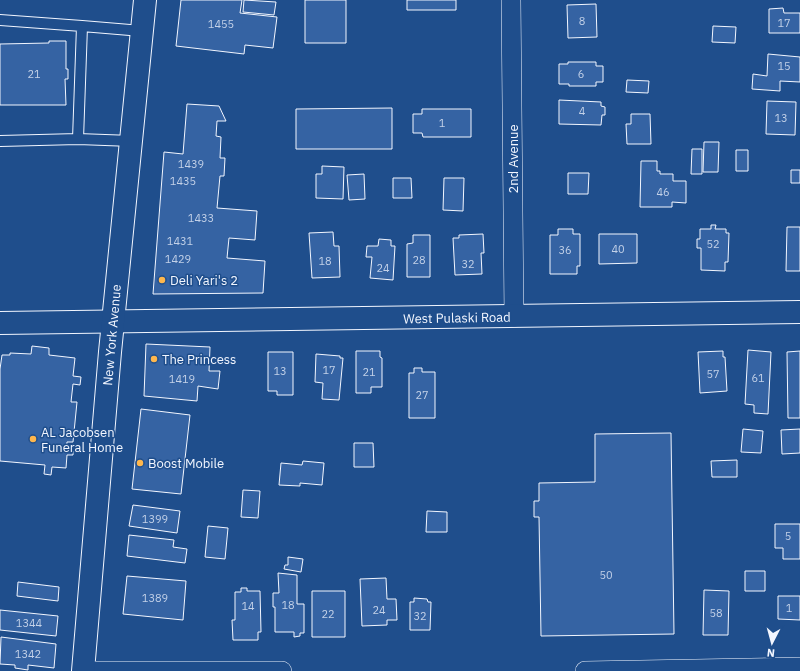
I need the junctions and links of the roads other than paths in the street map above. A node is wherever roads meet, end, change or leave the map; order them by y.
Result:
1 (145, 0) edge
2 (511, 0) edge
3 (0, 20) edge
4 (82, 26) junction
5 (142, 31) junction
6 (78, 138) junction
7 (0, 141) edge
8 (132, 141) junction
9 (800, 312) edge
10 (514, 317) junction
11 (114, 322) junction
12 (0, 323) edge
13 (794, 668) edge
14 (180, 670) edge
15 (83, 671) edge
16 (282, 671) edge
17 (584, 671) edge

1 - 5 main road, New York Avenue
2 - 10 street, 2nd Avenue
3 - 4 lane
4 - 5 lane
4 - 6 lane
5 - 8 main road, New York Avenue
6 - 7 lane
6 - 8 lane
8 - 11 main road, New York Avenue
9 - 10 main road, West Pulaski Road
10 - 11 main road, West Pulaski Road
11 - 12 main road, West Pulaski Road
11 - 15 main road, New York Avenue
13 - 17 street
14 - 15 street
14 - 16 street

